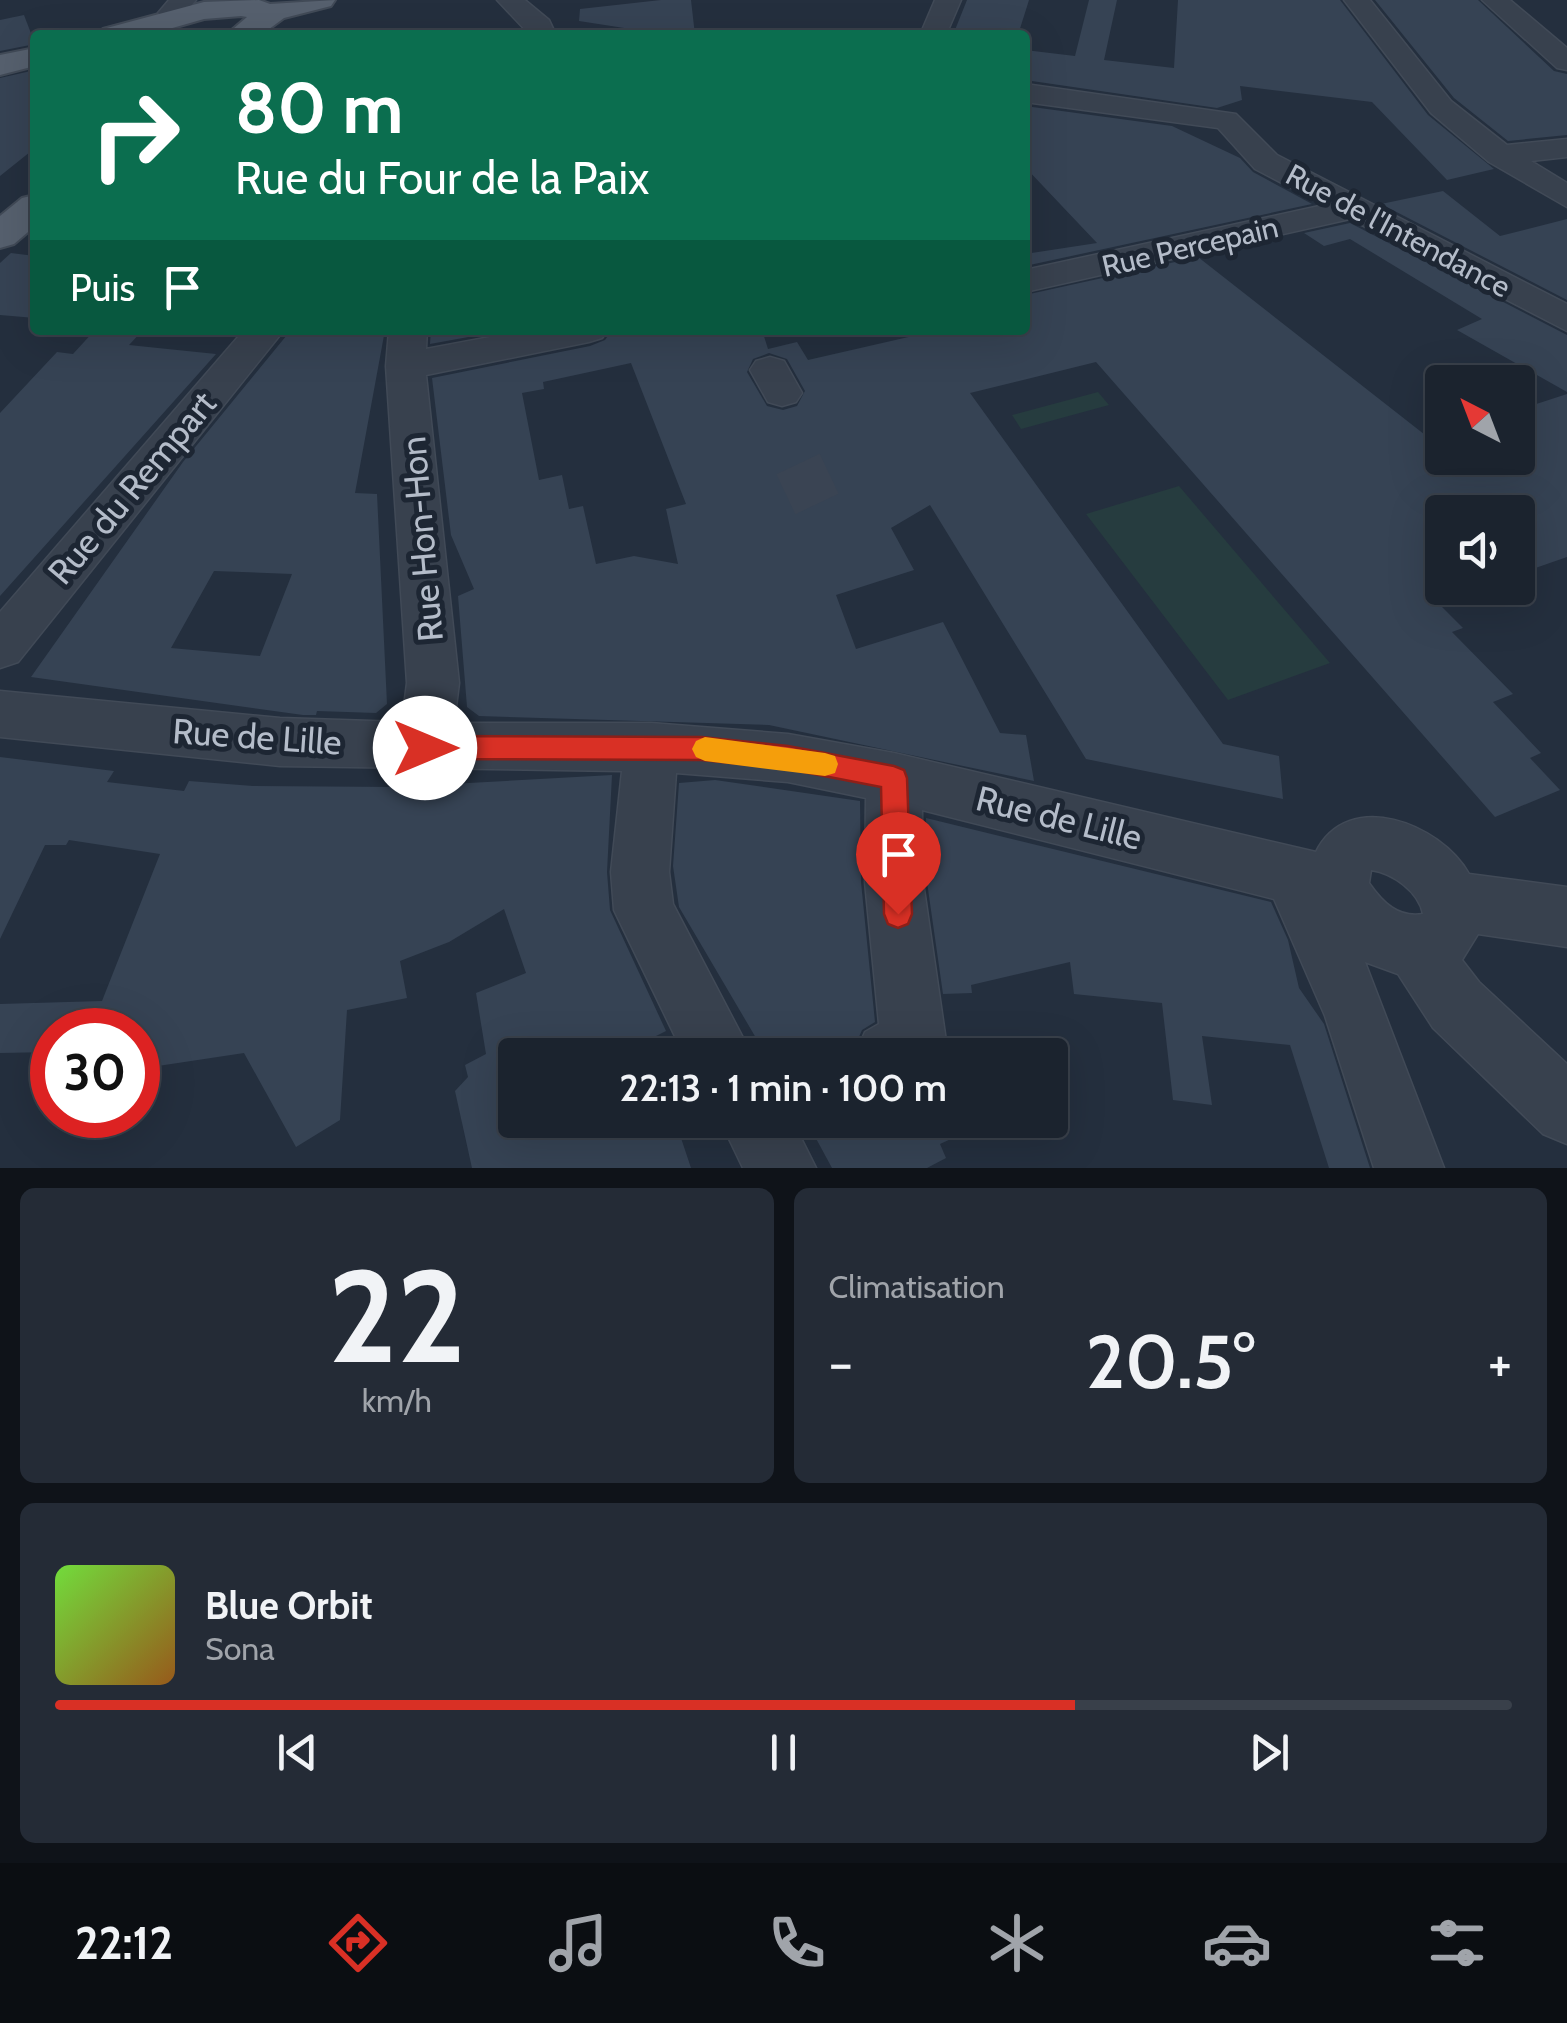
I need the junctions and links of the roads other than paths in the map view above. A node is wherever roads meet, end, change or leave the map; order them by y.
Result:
1 (321, 0) edge
2 (510, 0) edge
3 (948, 0) edge
4 (1357, 0) edge
5 (1495, 0) edge
6 (244, 15) edge
7 (166, 17) edge
8 (128, 30) edge
9 (541, 30) edge
10 (934, 30) edge
11 (30, 59) edge
12 (1567, 62) edge
13 (0, 66) edge
14 (1030, 94) edge
15 (1567, 148) edge
16 (1500, 154) junction
17 (19, 190) edge
18 (1567, 197) edge
19 (1354, 208) junction
20 (0, 236) edge
21 (1030, 280) edge
22 (1567, 319) edge
23 (260, 335) edge
24 (539, 335) edge
25 (408, 348) edge
26 (0, 647) edge
27 (0, 714) edge
28 (651, 747) junction
29 (425, 748) junction
30 (894, 778) junction
31 (1316, 880) junction
32 (1567, 917) edge
33 (1433, 924) junction
34 (710, 1038) edge
35 (912, 1038) edge
36 (1567, 1110) edge
37 (1408, 1168) edge

1 - 6 main road
2 - 9 street
3 - 10 street
4 - 16 street
5 - 12 street
6 - 7 main road
7 - 8 main road
11 - 13 main road
14 - 19 street, Rue de l'Intendance
15 - 16 street
16 - 18 street
17 - 20 main road
19 - 21 street, Rue Percepain
19 - 22 street, Rue de l'Intendance
23 - 26 street, Rue du Rempart
24 - 25 street
25 - 29 street, Rue Hon-Hon
27 - 29 street, Rue de Lille
28 - 29 street, Rue de Lille
28 - 30 street, Rue de Lille
28 - 34 street
30 - 31 street, Rue de Lille
30 - 35 street
31 - 33 street
31 - 33 street
31 - 37 street
32 - 33 street
33 - 36 street

